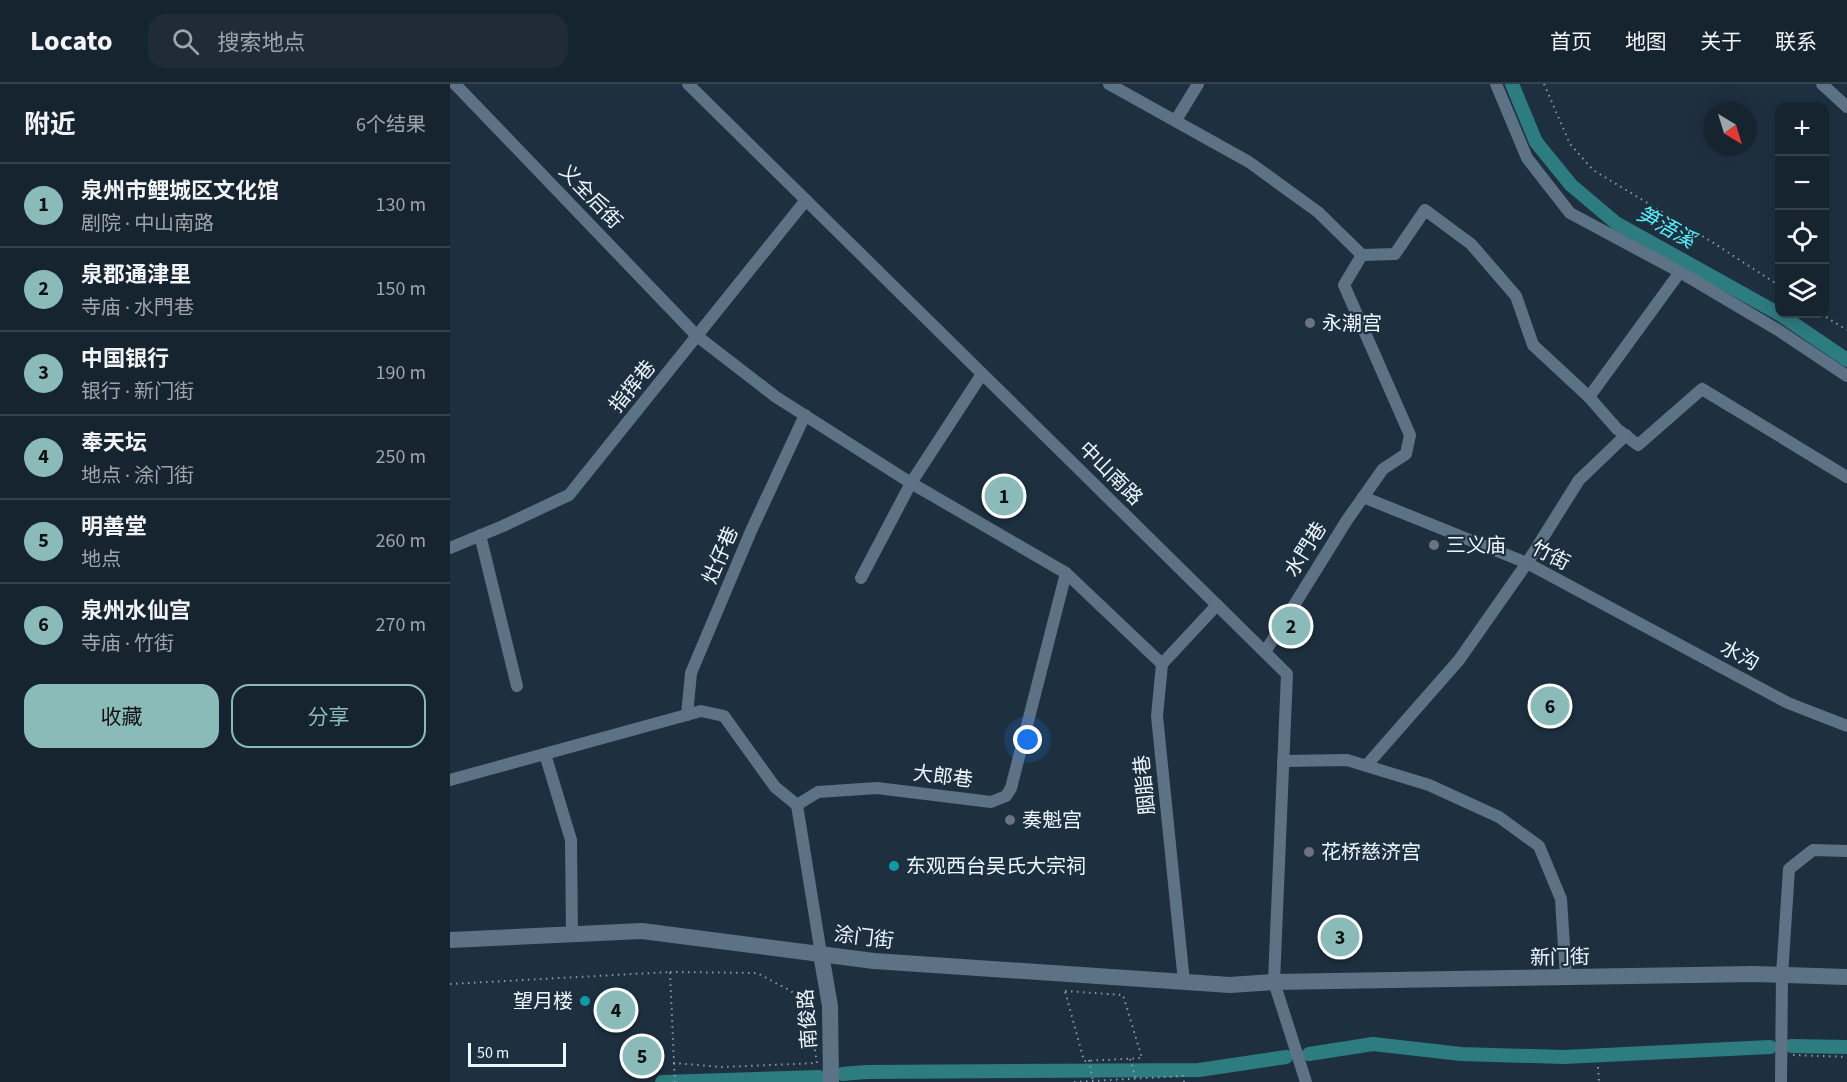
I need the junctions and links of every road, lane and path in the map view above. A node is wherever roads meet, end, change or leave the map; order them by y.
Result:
1 (455, 84) edge
2 (688, 84) edge
3 (1109, 84) edge
4 (1198, 84) edge
5 (1496, 84) edge
6 (1544, 84) edge
7 (1822, 84) edge
8 (1847, 107) edge
9 (1176, 120) junction
10 (806, 200) junction
11 (1362, 255) junction
12 (1680, 272) junction
13 (1775, 283) edge
14 (1828, 318) edge
15 (1847, 330) edge
16 (697, 336) junction
17 (982, 374) junction
18 (1847, 376) edge
19 (1588, 397) junction
20 (805, 415) junction
21 (1626, 435) junction
22 (1847, 477) edge
23 (911, 483) junction
24 (1363, 496) junction
25 (480, 535) junction
26 (450, 548) edge
27 (1527, 563) junction
28 (1066, 573) junction
29 (861, 578) dead end
30 (1217, 605) junction
31 (1618, 612) joint
32 (1265, 652) junction
33 (1162, 664) junction
34 (517, 686) dead end
35 (687, 715) junction
36 (1847, 726) edge
37 (545, 754) junction
38 (1283, 761) junction
39 (1366, 766) junction
40 (450, 780) edge
41 (798, 805) junction
42 (1847, 852) edge
43 (572, 934) junction
44 (450, 940) edge
45 (821, 954) junction
46 (670, 972) junction
47 (1782, 975) junction
48 (1847, 977) edge
49 (1566, 978) junction
50 (1184, 982) junction
51 (1274, 982) junction
52 (450, 984) edge
53 (1780, 1054) junction
54 (1847, 1057) edge
55 (1130, 1059) junction
56 (1089, 1060) junction
57 (674, 1062) junction
58 (1598, 1067) dead end
59 (1136, 1079) junction
60 (1093, 1081) edge
61 (675, 1082) edge
62 (831, 1082) edge
63 (1074, 1082) edge
64 (1184, 1082) edge
65 (1306, 1082) edge
66 (1599, 1082) edge
67 (1780, 1082) edge

1 - 16 street, 义全后街
2 - 10 street, 中山南路
3 - 9 street
4 - 9 street
5 - 12 street
6 - 13 path
7 - 8 street
9 - 11 street
10 - 16 street, 指挥巷
10 - 17 street, 中山南路
11 - 19 street
11 - 24 street, 水門巷
12 - 18 street
12 - 19 street
14 - 15 path
16 - 20 street, 义全后街
16 - 25 street, 指挥巷
17 - 23 street
17 - 30 street, 中山南路
19 - 21 street
20 - 23 street, 义全后街
20 - 35 street, 灶仔巷
21 - 22 street
21 - 27 street
23 - 28 street, 义全后街
23 - 29 street
24 - 27 street, 竹街
24 - 32 street, 水門巷
25 - 26 street, 指挥巷
25 - 34 street
27 - 31 street, 竹街
27 - 39 street
28 - 33 street, 义全后街
28 - 41 street, 大郎巷
30 - 32 street, 中山南路
30 - 33 street
31 - 36 street, 水沟
32 - 38 street, 中山南路
33 - 50 street, 胭脂巷
35 - 37 street
35 - 41 street
37 - 40 street
37 - 43 street
38 - 39 street
38 - 51 street, 中山南路
39 - 49 street
41 - 45 street
42 - 47 street
43 - 44 main road, 涂门街
43 - 45 main road, 涂门街
45 - 50 main road, 涂门街
45 - 62 main road, 南俊路
46 - 52 path
46 - 57 path
46 - 57 path
47 - 48 main road, 新门街
47 - 49 main road, 新门街
47 - 53 street
49 - 51 main road, 新门街
50 - 51 main road, 涂门街
51 - 65 street
53 - 54 path
53 - 67 street
55 - 56 path
55 - 56 path
55 - 59 path
56 - 60 path
57 - 61 path
58 - 66 path
59 - 60 path
59 - 64 path
60 - 63 path

